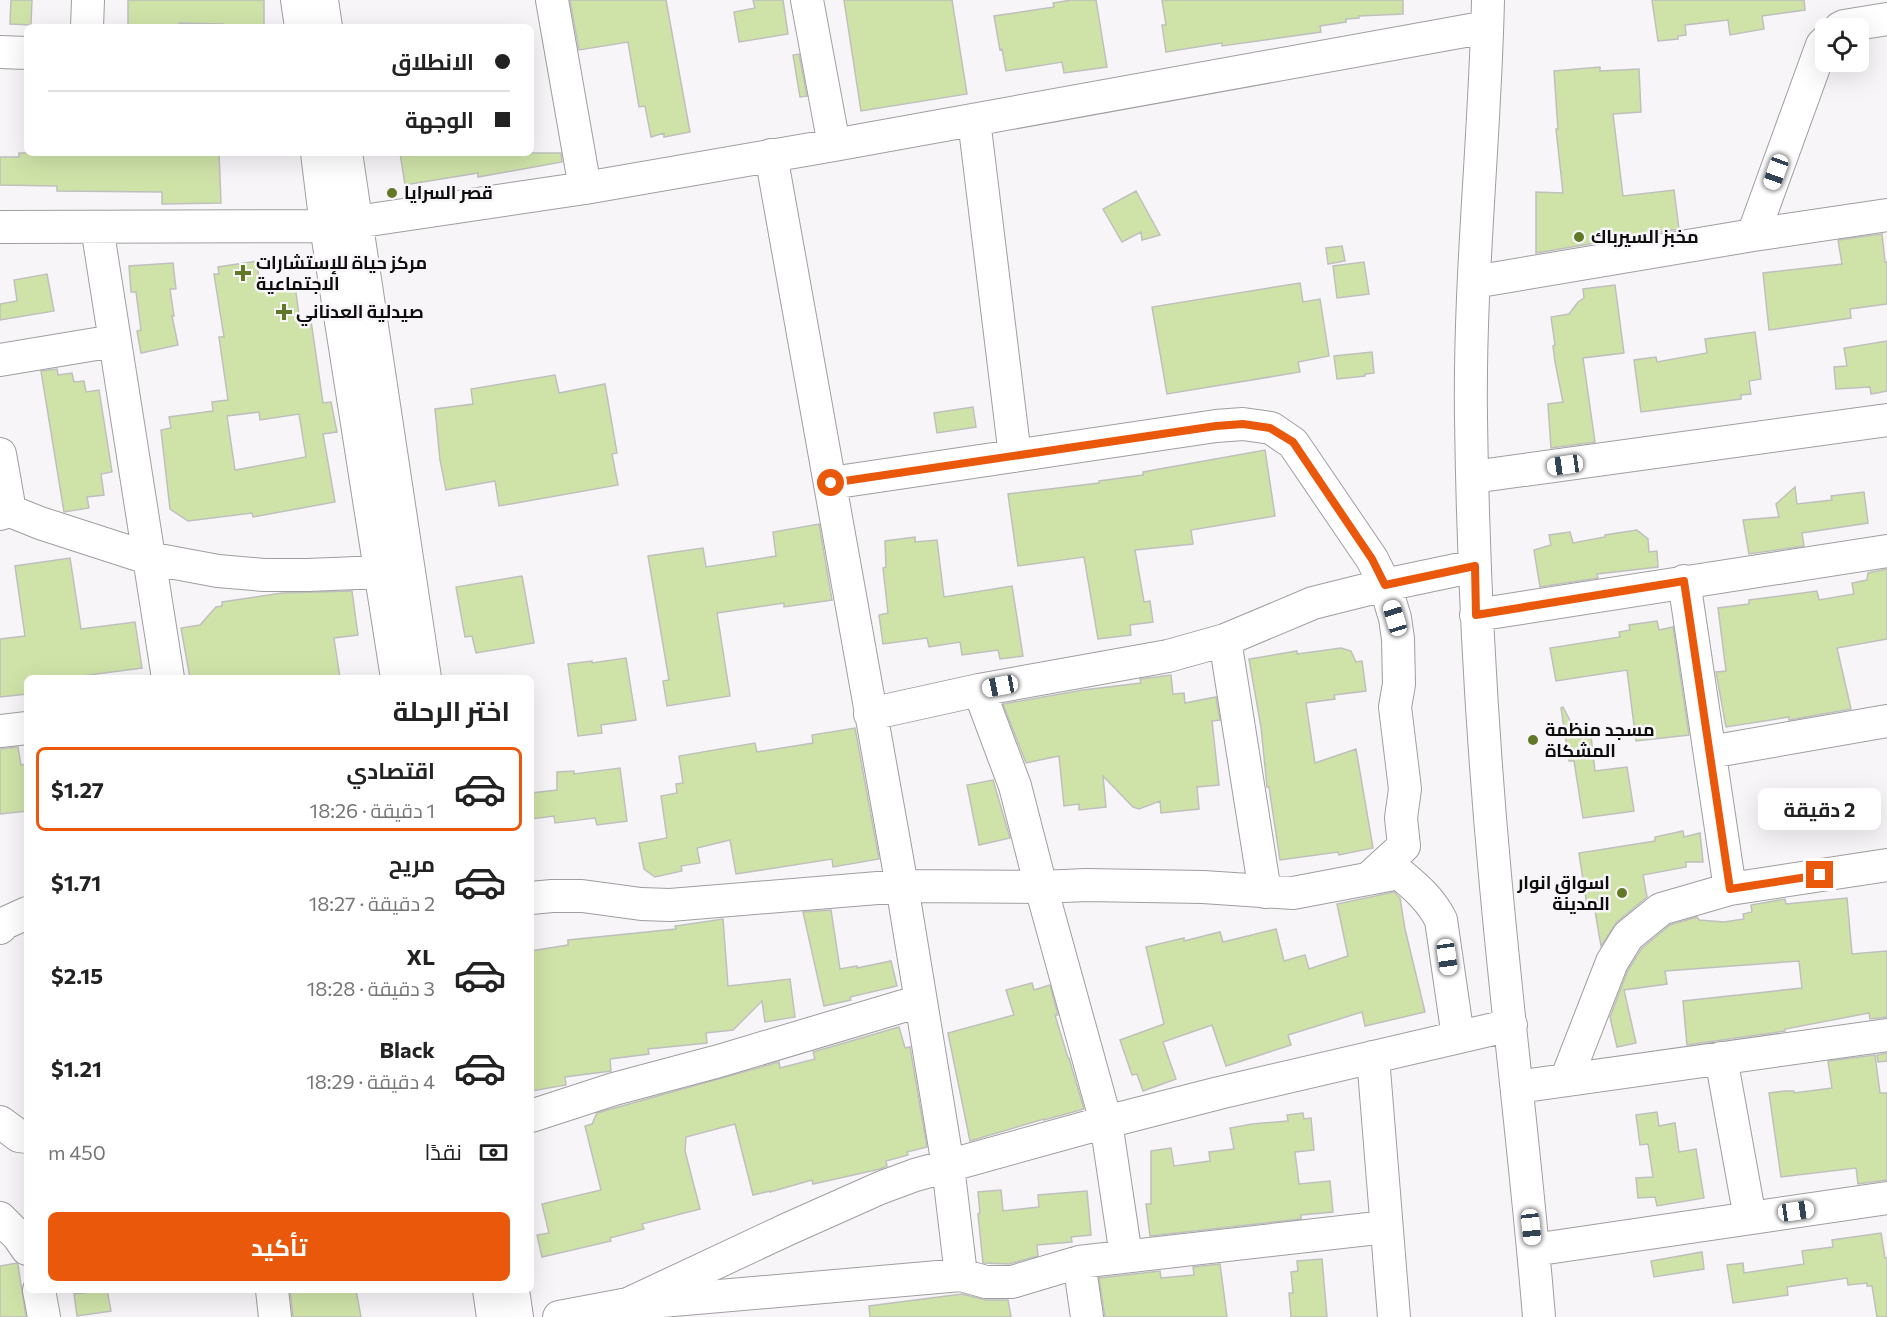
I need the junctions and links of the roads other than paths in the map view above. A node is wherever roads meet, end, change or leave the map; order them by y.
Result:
1 (88, 0) edge
2 (297, 0) edge
3 (322, 0) edge
4 (552, 0) edge
5 (807, 0) edge
6 (1488, 13) edge
7 (1887, 19) edge
8 (1869, 22) edge
9 (87, 24) edge
10 (301, 24) edge
11 (326, 24) edge
12 (0, 52) edge
13 (24, 53) edge
14 (1815, 64) edge
15 (974, 120) junction
16 (834, 145) junction
17 (771, 155) junction
18 (318, 156) edge
19 (346, 156) edge
20 (585, 188) junction
21 (1887, 214) edge
22 (341, 224) junction
23 (0, 227) edge
24 (97, 227) junction
25 (1753, 235) junction
26 (1474, 282) junction
27 (114, 341) junction
28 (0, 360) edge
29 (1887, 420) edge
30 (0, 454) edge
31 (1015, 456) junction
32 (1473, 477) junction
33 (831, 483) junction
34 (5, 513) edge
35 (1887, 550) edge
36 (148, 558) junction
37 (1475, 566) junction
38 (380, 572) junction
39 (1684, 581) junction
40 (1385, 585) junction
41 (1476, 615) junction
42 (1225, 640) junction
43 (168, 675) edge
44 (397, 675) edge
45 (424, 675) edge
46 (980, 690) junction
47 (870, 714) junction
48 (1887, 720) edge
49 (24, 728) edge
50 (0, 732) edge
51 (1710, 752) junction
52 (1887, 865) edge
53 (1368, 879) junction
54 (903, 886) junction
55 (1041, 887) junction
56 (1730, 889) junction
57 (1265, 892) junction
58 (534, 898) edge
59 (24, 914) edge
60 (0, 928) edge
61 (920, 1001) junction
62 (1511, 1025) junction
63 (1887, 1035) edge
64 (1458, 1037) junction
65 (1373, 1057) junction
66 (1721, 1058) junction
67 (1566, 1080) junction
68 (1517, 1087) junction
69 (534, 1115) edge
70 (0, 1122) edge
71 (1106, 1122) junction
72 (24, 1137) edge
73 (948, 1166) junction
74 (1887, 1198) edge
75 (0, 1218) edge
76 (1750, 1218) junction
77 (1386, 1227) junction
78 (24, 1245) edge
79 (1533, 1250) junction
80 (1126, 1256) junction
81 (1079, 1262) junction
82 (961, 1275) junction
83 (40, 1293) edge
84 (272, 1293) edge
85 (489, 1293) edge
86 (513, 1293) edge
87 (628, 1304) junction
88 (44, 1317) edge
89 (275, 1317) edge
90 (493, 1317) edge
91 (517, 1317) edge
92 (559, 1317) edge
93 (1087, 1317) edge
94 (1394, 1317) edge
95 (1539, 1317) edge

1 - 9 street
2 - 10 street
3 - 11 street
4 - 20 street
5 - 16 street
6 - 15 street
6 - 26 street
7 - 8 street
12 - 13 street
14 - 25 street
15 - 16 street
15 - 31 street
16 - 17 street
17 - 20 street
17 - 33 street
18 - 22 street
19 - 22 street
20 - 22 street
21 - 25 street
22 - 24 street
22 - 38 street
22 - 45 street
23 - 24 street
24 - 27 street
25 - 26 street
26 - 32 street
27 - 28 street
27 - 36 street
29 - 32 street
30 - 34 street
31 - 33 street
31 - 40 street
32 - 37 street
33 - 47 street
34 - 36 street
35 - 39 street
36 - 38 street
36 - 43 street
37 - 40 street
37 - 41 street
38 - 44 street
39 - 41 street
39 - 51 street
40 - 42 street
40 - 53 street
41 - 62 street
42 - 46 street
42 - 57 street
46 - 47 street
46 - 55 street
47 - 54 street
48 - 51 street
49 - 50 street
51 - 56 street
52 - 56 street
53 - 57 street
53 - 64 street
54 - 55 street
54 - 58 street
54 - 61 street
55 - 57 street
55 - 71 street
56 - 67 street
59 - 60 street
61 - 69 street
61 - 73 street
62 - 64 street
62 - 68 street
63 - 66 street
64 - 65 street
65 - 71 street
65 - 77 street
66 - 67 street
66 - 76 street
67 - 68 street
68 - 79 street
70 - 72 street
71 - 73 street
71 - 80 street
73 - 82 street
73 - 87 street
74 - 76 street
75 - 78 street
76 - 79 street
77 - 80 street
77 - 94 street
79 - 95 street
80 - 81 street
81 - 82 street
81 - 93 street
82 - 87 street
83 - 88 street
84 - 89 street
85 - 90 street
86 - 91 street
87 - 92 street

